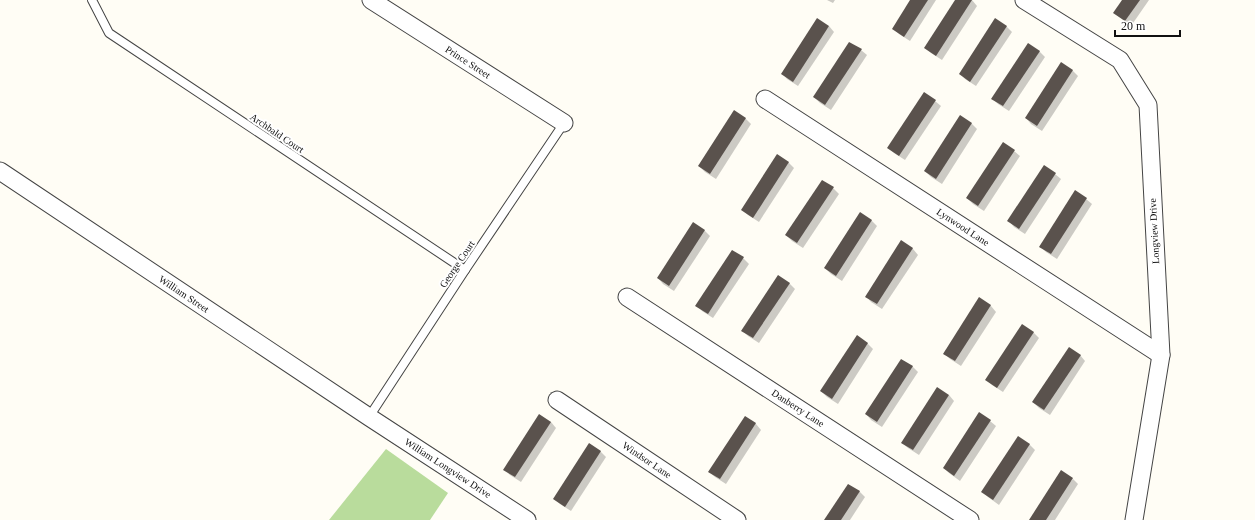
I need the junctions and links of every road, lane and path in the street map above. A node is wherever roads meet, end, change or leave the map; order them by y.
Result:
1 (92, 0) edge
2 (371, 0) edge
3 (1024, 0) edge
4 (765, 99) dead end
5 (564, 123) joint
6 (0, 171) edge
7 (465, 270) junction
8 (627, 297) dead end
9 (1161, 355) junction
10 (557, 400) dead end
11 (369, 416) junction
12 (527, 520) edge
13 (737, 520) edge
14 (970, 520) edge
15 (1134, 520) edge

1 - 7 lane, Archbald Court
2 - 5 street, Prince Street
3 - 9 street, Longview Drive
4 - 9 street, Lynwood Lane
5 - 7 lane, George Court
6 - 11 street, William Street
7 - 11 lane, George Court
8 - 14 street, Danberry Lane
9 - 15 street, Longview Drive
10 - 13 street, Windsor Lane
11 - 12 street, William Longview Drive

